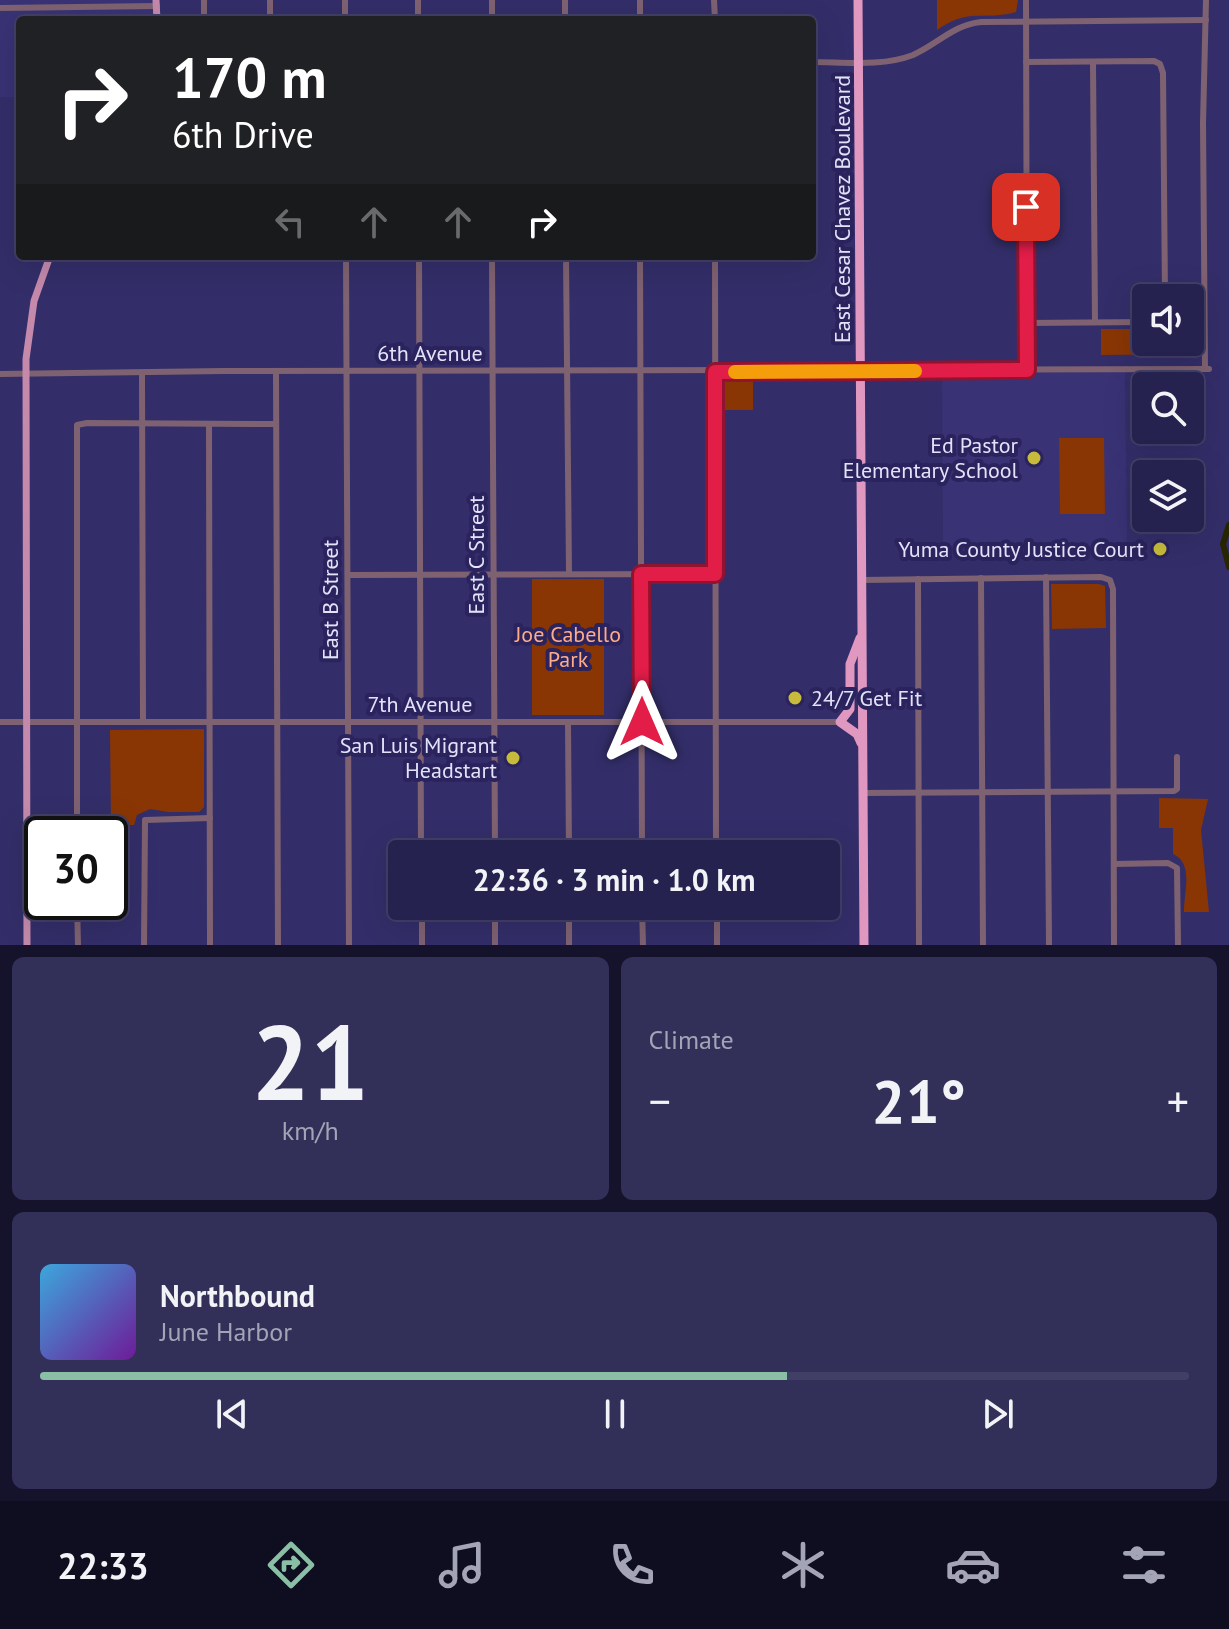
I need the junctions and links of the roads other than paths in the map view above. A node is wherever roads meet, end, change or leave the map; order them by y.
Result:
1 (858, 0) edge
2 (1026, 0) edge
3 (1206, 0) edge
4 (156, 3) edge
5 (0, 8) edge
6 (1206, 20) junction
7 (1026, 21) junction
8 (816, 62) edge
9 (859, 62) junction
10 (1026, 62) junction
11 (1093, 62) junction
12 (49, 260) edge
13 (346, 260) edge
14 (419, 260) edge
15 (492, 260) edge
16 (566, 260) edge
17 (640, 260) edge
18 (715, 260) edge
19 (1165, 284) edge
20 (1095, 322) junction
21 (1132, 322) edge
22 (1027, 323) junction
23 (1027, 370) junction
24 (276, 371) junction
25 (419, 371) junction
26 (492, 371) junction
27 (640, 371) junction
28 (860, 371) junction
29 (347, 372) junction
30 (567, 372) junction
31 (715, 372) junction
32 (0, 374) edge
33 (26, 374) junction
34 (142, 374) junction
35 (142, 423) junction
36 (209, 424) junction
37 (276, 424) junction
38 (569, 574) junction
39 (641, 574) junction
40 (715, 574) junction
41 (349, 575) junction
42 (420, 575) junction
43 (495, 575) junction
44 (1046, 577) junction
45 (981, 578) junction
46 (918, 579) junction
47 (862, 580) junction
48 (863, 631) junction
49 (0, 722) edge
50 (26, 722) junction
51 (76, 722) junction
52 (143, 722) junction
53 (210, 722) junction
54 (276, 722) junction
55 (348, 722) junction
56 (421, 722) junction
57 (495, 722) junction
58 (568, 722) junction
59 (642, 722) junction
60 (716, 722) junction
61 (840, 722) junction
62 (864, 748) junction
63 (1177, 757) dead end
64 (982, 792) junction
65 (1048, 792) junction
66 (1114, 792) junction
67 (864, 793) junction
68 (918, 793) junction
69 (77, 816) edge
70 (210, 818) junction
71 (421, 840) edge
72 (495, 840) edge
73 (569, 840) edge
74 (642, 840) edge
75 (716, 840) edge
76 (1114, 864) junction
77 (77, 920) edge
78 (422, 920) edge
79 (495, 920) edge
80 (569, 920) edge
81 (642, 920) edge
82 (717, 920) edge
83 (27, 945) edge
84 (78, 945) edge
85 (144, 945) edge
86 (210, 945) edge
87 (278, 945) edge
88 (349, 945) edge
89 (422, 945) edge
90 (495, 945) edge
91 (569, 945) edge
92 (643, 945) edge
93 (717, 945) edge
94 (864, 945) edge
95 (919, 945) edge
96 (983, 945) edge
97 (1049, 945) edge
98 (1114, 945) edge
99 (1178, 945) edge

1 - 9 highway, East Cesar Chavez Boulevard
2 - 7 street
3 - 6 street
4 - 5 street
6 - 7 street
6 - 23 street, 6th Avenue
7 - 9 street
7 - 10 street
8 - 9 street
9 - 28 highway, East Cesar Chavez Boulevard
10 - 11 street
10 - 22 street
11 - 19 street
11 - 20 street
12 - 33 main road
13 - 29 street, East B Street
14 - 25 street
15 - 26 street, East C Street
16 - 30 street
17 - 27 street
18 - 31 street
20 - 21 street
20 - 22 street
22 - 23 street
23 - 28 street, 6th Avenue
24 - 29 street, 6th Avenue
24 - 34 street, 6th Avenue
24 - 37 street
25 - 26 street, 6th Avenue
25 - 29 street, 6th Avenue
25 - 42 street
26 - 30 street, 6th Avenue
26 - 43 street, East C Street
27 - 30 street, 6th Avenue
27 - 31 street, 6th Avenue
27 - 39 street
28 - 31 street, 6th Avenue
28 - 47 highway, East Cesar Chavez Boulevard
29 - 41 street, East B Street
30 - 38 street
31 - 40 street
32 - 33 street, 6th Avenue
33 - 34 street, 6th Avenue
33 - 50 main road
34 - 35 street
35 - 36 street
35 - 51 street
35 - 52 street
36 - 37 street
36 - 53 street
37 - 54 street
38 - 39 street
38 - 43 street
39 - 40 street
39 - 59 street
40 - 60 street
41 - 42 street
41 - 55 street, East B Street
42 - 43 street
42 - 56 street
43 - 57 street, East C Street
44 - 45 street
44 - 65 street
44 - 66 street
45 - 46 street
45 - 64 street
46 - 47 street
46 - 68 street
47 - 48 highway, East Cesar Chavez Boulevard
48 - 61 highway
48 - 62 highway, East Cesar Chavez Boulevard
49 - 50 street, 7th Avenue
50 - 51 street, 7th Avenue
50 - 83 main road
51 - 52 street, 7th Avenue
51 - 69 street
52 - 53 street, 7th Avenue
53 - 54 street, 7th Avenue
53 - 70 street
54 - 55 street, 7th Avenue
54 - 87 street
55 - 56 street, 7th Avenue
55 - 88 street, East B Street
56 - 57 street, 7th Avenue
56 - 71 street
57 - 58 street, 7th Avenue
57 - 72 street, East C Street
58 - 59 street, 7th Avenue
58 - 73 street
59 - 60 street, 7th Avenue
59 - 74 street
60 - 61 street, 7th Avenue
60 - 75 street
61 - 62 highway
62 - 67 highway, East Cesar Chavez Boulevard
63 - 66 street
64 - 65 street
64 - 68 street
64 - 96 street
65 - 66 street
65 - 97 street
66 - 76 street
67 - 68 street
67 - 94 highway, East Cesar Chavez Boulevard
68 - 95 street
70 - 85 street
70 - 86 street
76 - 98 street
76 - 99 street
77 - 84 street
78 - 89 street
79 - 90 street
80 - 91 street
81 - 92 street
82 - 93 street

